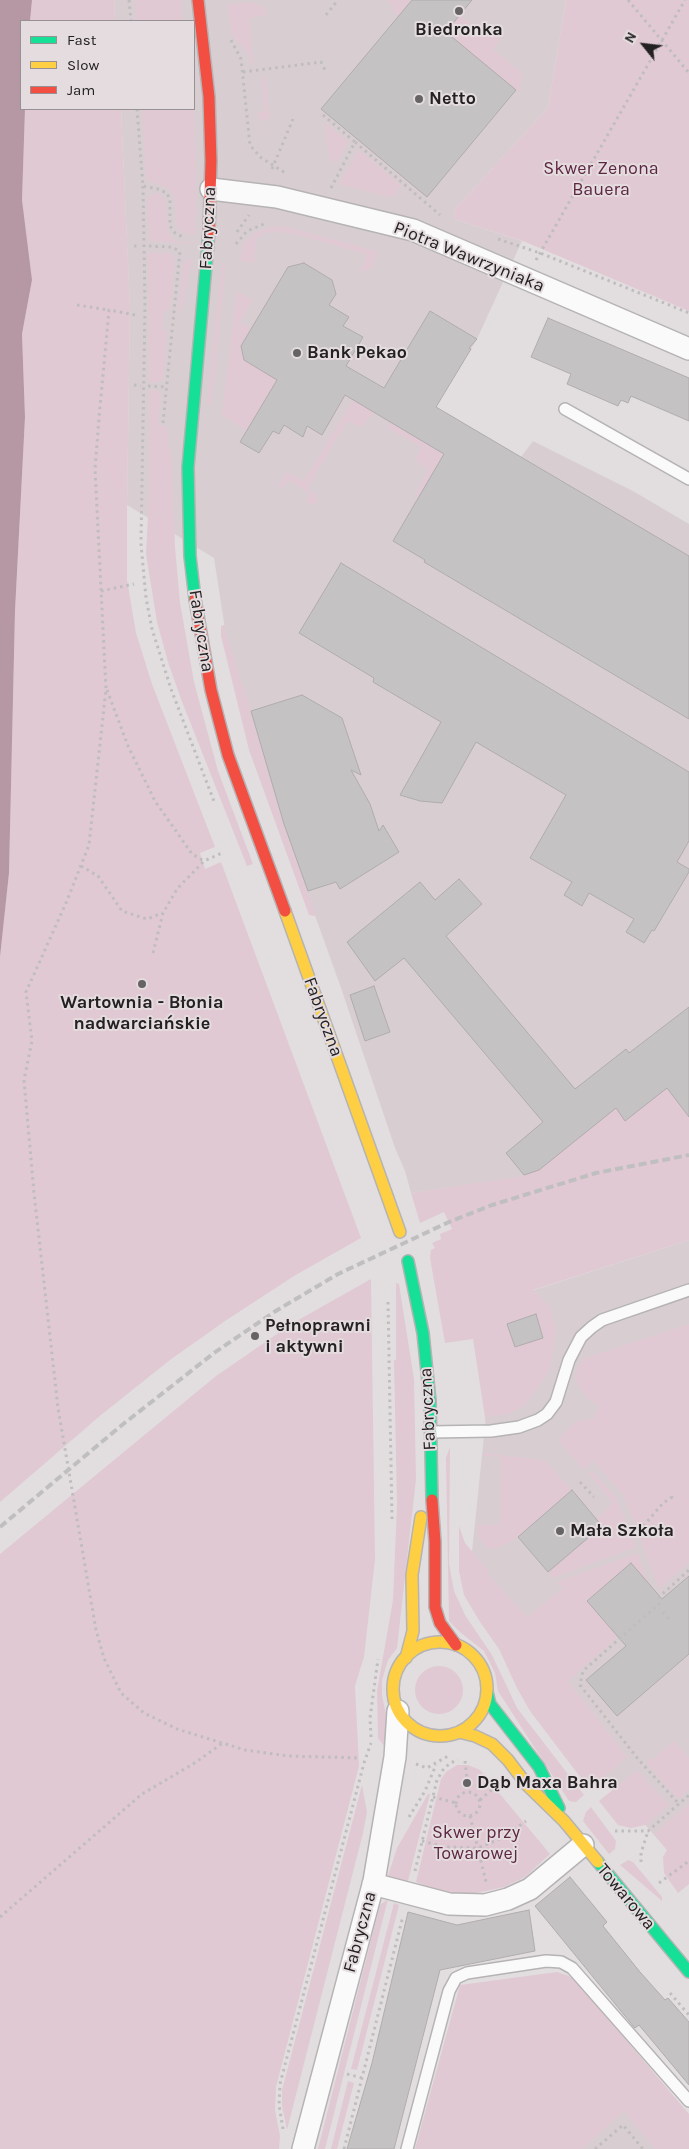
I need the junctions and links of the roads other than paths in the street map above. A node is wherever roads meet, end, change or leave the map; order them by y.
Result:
1 (198, 0) edge
2 (211, 189) junction
3 (689, 349) edge
4 (565, 409) dead end
5 (689, 479) edge
6 (400, 1232) dead end
7 (408, 1261) dead end
8 (689, 1290) edge
9 (431, 1432) junction
10 (430, 1469) junction
11 (456, 1645) junction
12 (406, 1658) junction
13 (487, 1692) junction
14 (398, 1711) junction
15 (459, 1732) junction
16 (564, 1821) junction
17 (583, 1845) junction
18 (373, 1884) junction
19 (689, 1972) edge
20 (689, 2101) edge
21 (304, 2149) edge
22 (407, 2149) edge

1 - 2 street, Fabryczna
2 - 3 street, Piotra Wawrzyniaka
2 - 6 street, Fabryczna
4 - 5 lane
7 - 9 street, Fabryczna
8 - 9 lane
9 - 10 street, Fabryczna
10 - 11 street, Fabryczna
10 - 12 street, Fabryczna
11 - 12 street
11 - 13 street
12 - 14 street
13 - 15 street
13 - 16 street, Towarowa
14 - 15 street
14 - 18 street, Fabryczna
15 - 16 street, Towarowa
16 - 17 street, Towarowa
17 - 18 street
17 - 19 street, Towarowa
18 - 21 street, Fabryczna
20 - 22 lane

